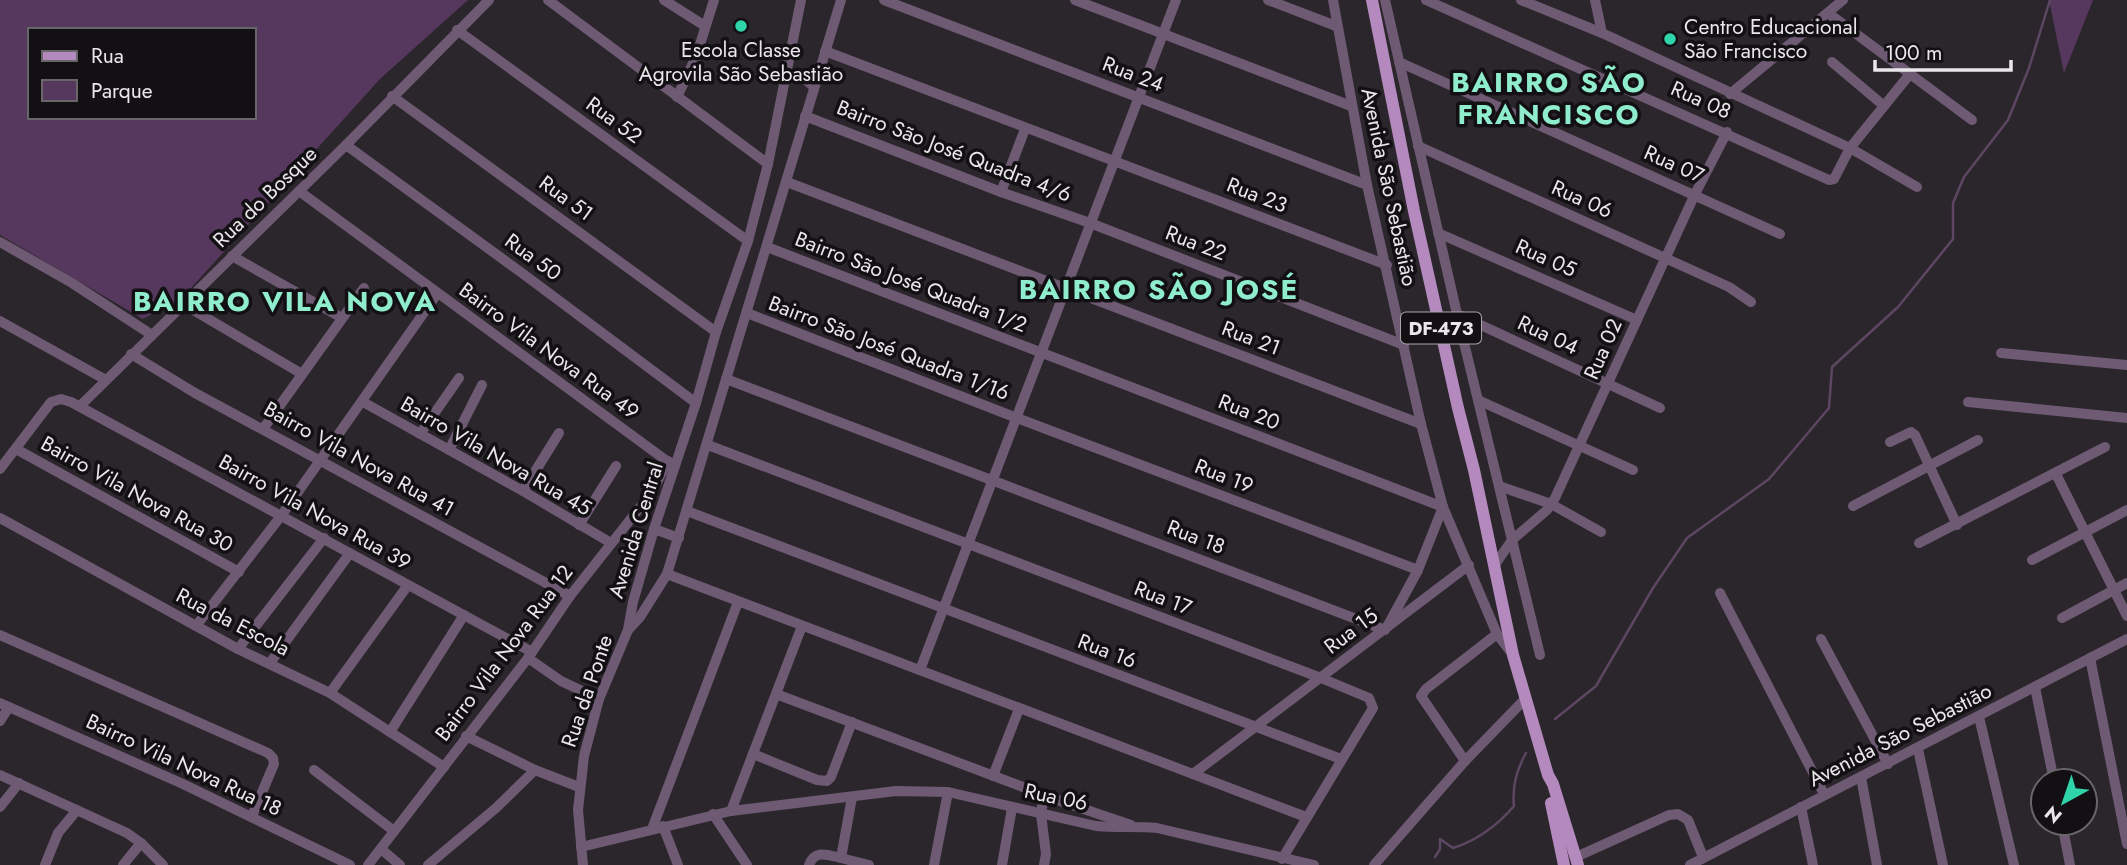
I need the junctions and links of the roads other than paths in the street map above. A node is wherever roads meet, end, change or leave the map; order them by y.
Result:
1 (489, 0) edge
2 (548, 0) edge
3 (664, 0) edge
4 (714, 0) edge
5 (841, 0) edge
6 (884, 0) edge
7 (1075, 0) edge
8 (1176, 0) edge
9 (1268, 0) edge
10 (1333, 0) edge
11 (1372, 0) edge
12 (1384, 0) edge
13 (1426, 0) edge
14 (1523, 0) edge
15 (1595, 0) edge
16 (1843, 0) edge
17 (800, 2) edge
18 (1828, 13) junction
19 (705, 26) junction
20 (1336, 26) junction
21 (457, 30) junction
22 (1602, 33) junction
23 (1164, 34) junction
24 (825, 51) junction
25 (787, 62) junction
26 (1399, 62) junction
27 (1832, 62) dead end
28 (819, 72) junction
29 (1910, 74) junction
30 (784, 79) junction
31 (814, 87) junction
32 (1730, 93) junction
33 (392, 96) junction
34 (677, 97) junction
35 (1140, 98) junction
36 (1883, 105) junction
37 (1351, 106) junction
38 (805, 116) junction
39 (1972, 120) dead end
40 (1025, 129) junction
41 (1727, 132) junction
42 (346, 145) junction
43 (1418, 146) junction
44 (1850, 148) junction
45 (1114, 161) junction
46 (768, 164) junction
47 (787, 182) junction
48 (1367, 185) junction
49 (1917, 187) dead end
50 (299, 191) junction
51 (1001, 192) junction
52 (1695, 194) junction
53 (1090, 223) junction
54 (1438, 233) junction
55 (1780, 234) dead end
56 (748, 241) junction
57 (0, 242) edge
58 (767, 247) junction
59 (232, 256) junction
60 (1665, 258) junction
61 (1387, 265) junction
62 (364, 288) dead end
63 (1068, 288) junction
64 (437, 294) junction
65 (1751, 302) dead end
66 (183, 304) junction
67 (747, 313) junction
68 (1457, 313) junction
69 (342, 318) junction
70 (1637, 320) junction
71 (0, 321) edge
72 (716, 331) junction
73 (152, 335) junction
74 (1404, 345) junction
75 (1042, 353) junction
76 (2001, 353) dead end
77 (131, 354) junction
78 (2127, 365) edge
79 (302, 374) junction
80 (459, 378) dead end
81 (726, 379) junction
82 (106, 380) junction
83 (1608, 384) junction
84 (482, 385) dead end
85 (1478, 400) junction
86 (363, 402) junction
87 (1968, 402) dead end
88 (696, 403) junction
89 (80, 406) junction
90 (1660, 408) dead end
91 (1017, 418) junction
92 (2127, 418) edge
93 (1421, 424) junction
94 (263, 429) junction
95 (559, 433) dead end
96 (420, 434) junction
97 (1978, 440) dead end
98 (1890, 442) dead end
99 (708, 445) junction
100 (1580, 446) junction
101 (2105, 447) dead end
102 (16, 449) junction
103 (449, 450) junction
104 (320, 461) junction
105 (672, 464) junction
106 (1927, 465) junction
107 (616, 466) dead end
108 (0, 469) edge
109 (1633, 470) dead end
110 (2056, 474) junction
111 (994, 480) junction
112 (1499, 486) junction
113 (523, 491) junction
114 (1551, 504) junction
115 (1853, 506) dead end
116 (1443, 507) junction
117 (2127, 510) edge
118 (687, 511) junction
119 (281, 516) junction
120 (0, 518) edge
121 (1956, 525) junction
122 (579, 526) junction
123 (654, 530) junction
124 (2085, 531) junction
125 (1601, 532) dead end
126 (324, 538) junction
127 (679, 538) junction
128 (1512, 540) junction
129 (611, 543) junction
130 (1919, 543) dead end
131 (969, 544) junction
132 (351, 553) junction
133 (2032, 560) dead end
134 (1469, 565) junction
135 (1494, 566) junction
136 (1418, 570) junction
137 (239, 572) junction
138 (667, 574) junction
139 (2127, 583) edge
140 (408, 585) junction
141 (2114, 590) junction
142 (1720, 593) dead end
143 (570, 596) junction
144 (738, 602) junction
145 (944, 610) junction
146 (464, 615) junction
147 (2127, 616) edge
148 (2062, 618) dead end
149 (196, 626) junction
150 (802, 626) junction
151 (628, 630) junction
152 (1385, 630) junction
153 (1497, 634) junction
154 (0, 635) edge
155 (1821, 639) dead end
156 (2127, 639) edge
157 (238, 649) junction
158 (1540, 654) dead end
159 (530, 655) junction
160 (1513, 655) junction
161 (2090, 658) junction
162 (270, 663) junction
163 (920, 670) junction
164 (1321, 678) junction
165 (2035, 687) junction
166 (330, 693) junction
167 (776, 694) junction
168 (1525, 698) junction
169 (600, 699) junction
170 (4, 705) edge
171 (1019, 709) junction
172 (1979, 717) junction
173 (0, 721) edge
174 (852, 722) junction
175 (1256, 728) junction
176 (390, 732) junction
177 (466, 736) junction
178 (1918, 749) junction
179 (753, 754) junction
180 (1341, 759) junction
181 (1465, 761) junction
182 (1888, 764) junction
183 (444, 767) junction
184 (2051, 767) edge
185 (535, 770) junction
186 (314, 771) dead end
187 (1194, 774) junction
188 (0, 775) edge
189 (1548, 775) junction
190 (993, 776) junction
191 (1861, 777) junction
192 (19, 783) junction
193 (579, 788) junction
194 (948, 792) junction
195 (1044, 794) junction
196 (1824, 794) junction
197 (852, 797) junction
198 (0, 807) edge
199 (1012, 807) junction
200 (1801, 807) junction
201 (77, 810) junction
202 (731, 811) junction
203 (713, 814) junction
204 (1041, 814) junction
205 (252, 816) junction
206 (1306, 817) junction
207 (663, 826) junction
208 (1135, 826) junction
209 (652, 829) junction
210 (394, 831) junction
211 (2065, 837) edge
212 (141, 843) junction
213 (2127, 844) edge
214 (581, 847) junction
215 (381, 849) junction
216 (1703, 857) junction
217 (841, 858) junction
218 (1282, 859) junction
219 (1577, 861) edge
220 (45, 865) edge
221 (123, 865) edge
222 (163, 865) edge
223 (350, 865) edge
224 (368, 865) edge
225 (400, 865) edge
226 (428, 865) edge
227 (583, 865) edge
228 (678, 865) edge
229 (747, 865) edge
230 (809, 865) edge
231 (866, 865) edge
232 (934, 865) edge
233 (1002, 865) edge
234 (1044, 865) edge
235 (1314, 865) edge
236 (1374, 865) edge
237 (1564, 865) edge
238 (1690, 865) edge
239 (1813, 865) edge
240 (1877, 865) edge
241 (1943, 865) edge
242 (2014, 865) edge
243 (2070, 865) edge

1 - 21 street, Rua do Bosque
2 - 34 street
3 - 19 street
4 - 19 street
5 - 24 street, Avenida Central
6 - 35 street, Rua 24
7 - 23 street
8 - 23 street
9 - 20 street
10 - 20 street, Avenida São Sebastião
11 - 135 main road, Avenida São Sebastião / DF-473
12 - 26 street
13 - 41 street, Rua 08
14 - 22 street
15 - 22 street
16 - 18 street
17 - 25 street, Avenida Central
18 - 29 street
18 - 32 street
19 - 34 street
20 - 37 street, Avenida São Sebastião
21 - 33 street, Rua do Bosque
21 - 56 street, Rua 52
22 - 32 street
23 - 35 street
23 - 37 street
24 - 28 street, Avenida Central
24 - 40 street, Rua 23
25 - 28 street
25 - 30 street, Avenida Central
26 - 43 street
26 - 52 street, Rua 07
27 - 36 street
28 - 31 street, Avenida Central
29 - 36 street
29 - 39 street
30 - 31 street
30 - 46 street, Avenida Central
31 - 38 street, Avenida Central
32 - 44 street
33 - 42 street, Rua do Bosque
33 - 72 street, Rua 51
34 - 46 street
35 - 45 street
35 - 48 street, Rua 24
36 - 44 street
37 - 48 street, Avenida São Sebastião
38 - 47 street, Avenida Central
38 - 51 street, Bairro São José Quadra 4/6
40 - 45 street, Rua 23
40 - 51 street
41 - 44 street, Rua 08
41 - 52 street, Rua 02
42 - 50 street, Rua do Bosque
42 - 88 street, Rua 50
43 - 54 street
43 - 60 street, Rua 06
44 - 49 street
45 - 53 street
45 - 61 street, Rua 23
46 - 56 street, Avenida Central
47 - 58 street, Avenida Central
47 - 63 street, Rua 21
48 - 61 street, Avenida São Sebastião
50 - 59 street, Rua do Bosque
50 - 64 street, Bairro Vila Nova Rua 49
51 - 53 street, Bairro São José Quadra 4/6
52 - 55 street, Rua 07
52 - 60 street, Rua 02
53 - 63 street
53 - 74 street, Rua 22
54 - 68 street
54 - 70 street, Rua 05
56 - 72 street, Avenida Central
57 - 73 street
58 - 67 street, Avenida Central
58 - 75 street, Bairro São José Quadra 1/2
59 - 66 street, Rua do Bosque
59 - 69 street
60 - 65 street, Rua 06
60 - 70 street, Rua 02
61 - 74 street, Avenida São Sebastião
62 - 69 street
63 - 75 street
63 - 93 street, Rua 21
64 - 86 street
64 - 105 street, Bairro Vila Nova Rua 49
66 - 73 street, Rua do Bosque
66 - 79 street
67 - 81 street, Avenida Central
67 - 91 street, Bairro São José Quadra 1/16
68 - 83 street, Rua 04
68 - 85 street
69 - 79 street
70 - 83 street, Rua 02
71 - 82 street
72 - 88 street, Avenida Central
73 - 77 street, Rua do Bosque
74 - 93 street, Avenida São Sebastião
75 - 91 street
75 - 116 street, Rua 20
76 - 78 street
77 - 82 street, Rua do Bosque
77 - 94 street, Bairro Vila Nova Rua 41
79 - 94 street
80 - 96 street
81 - 99 street, Avenida Central
81 - 111 street, Rua 18
82 - 89 street, Rua do Bosque
83 - 90 street, Rua 04
83 - 100 street, Rua 02
84 - 103 street
85 - 100 street
85 - 112 street
86 - 96 street, Bairro Vila Nova Rua 45
86 - 104 street
87 - 92 street
88 - 105 street, Avenida Central
89 - 102 street
89 - 119 street, Bairro Vila Nova Rua 39
91 - 111 street
91 - 136 street, Rua 19
93 - 116 street, Avenida São Sebastião
94 - 104 street, Bairro Vila Nova Rua 41
95 - 113 street
96 - 103 street, Bairro Vila Nova Rua 45
97 - 106 street
98 - 106 street
99 - 118 street, Avenida Central
99 - 131 street, Rua 17
100 - 109 street
100 - 114 street, Rua 02
101 - 110 street
102 - 108 street
102 - 137 street, Bairro Vila Nova Rua 30
103 - 113 street, Bairro Vila Nova Rua 45
104 - 119 street
104 - 143 street, Bairro Vila Nova Rua 41
105 - 123 street, Avenida Central
105 - 129 street, Bairro Vila Nova Rua 12
106 - 115 street
106 - 121 street
107 - 122 street
110 - 121 street
110 - 124 street
111 - 131 street
111 - 152 street, Rua 18
112 - 114 street
112 - 128 street
113 - 122 street, Bairro Vila Nova Rua 45
114 - 125 street
114 - 128 street, Rua 02
116 - 134 street, Avenida São Sebastião
116 - 136 street
117 - 124 street
118 - 127 street, Avenida Central
118 - 145 street, Rua 16
119 - 126 street, Bairro Vila Nova Rua 39
119 - 137 street
120 - 149 street, Rua da Escola
121 - 130 street
122 - 129 street, Bairro Vila Nova Rua 45
123 - 127 street
123 - 151 street, Avenida Central
124 - 133 street
124 - 141 street
126 - 132 street, Bairro Vila Nova Rua 39
126 - 157 street
127 - 138 street, Avenida Central
128 - 135 street, Rua 02
128 - 158 street
129 - 143 street, Bairro Vila Nova Rua 12
131 - 145 street
131 - 164 street, Rua 17
132 - 140 street, Bairro Vila Nova Rua 39
132 - 162 street
134 - 152 street, Rua 15
134 - 153 street, Avenida São Sebastião
135 - 160 main road, Avenida São Sebastião / DF-473
136 - 152 street
137 - 149 street
138 - 144 street
138 - 151 street, Avenida Central
139 - 141 street
140 - 146 street, Bairro Vila Nova Rua 39
140 - 166 street
141 - 147 street
141 - 148 street
142 - 196 street
143 - 159 street, Bairro Vila Nova Rua 12
144 - 150 street
144 - 209 street
145 - 163 street
145 - 175 street, Rua 16
146 - 159 street, Bairro Vila Nova Rua 39
146 - 176 street
149 - 157 street, Rua da Escola
150 - 163 street
150 - 167 street
151 - 169 street, Rua da Ponte
152 - 164 street, Rua 15
153 - 160 street, Avenida São Sebastião
153 - 181 street
154 - 205 street
155 - 182 street
156 - 161 street, Avenida São Sebastião
157 - 162 street, Rua da Escola
159 - 169 street, Bairro Vila Nova Rua 39
159 - 177 street, Bairro Vila Nova Rua 12
160 - 168 main road, Avenida São Sebastião / DF-473
161 - 165 street, Avenida São Sebastião
161 - 213 street
162 - 166 street, Rua da Escola
163 - 171 street
164 - 175 street, Rua 15
164 - 180 street, Rua 17
165 - 172 street, Avenida São Sebastião
165 - 184 street
166 - 176 street, Rua da Escola
167 - 174 street
167 - 179 street
168 - 181 street
168 - 189 main road, Avenida São Sebastião / DF-473
169 - 193 street, Rua da Ponte
170 - 173 street
170 - 205 street, Bairro Vila Nova Rua 18
171 - 187 street
171 - 190 street
172 - 178 street, Avenida São Sebastião
172 - 242 street
174 - 179 street
174 - 190 street
175 - 180 street, Rua 16
175 - 187 street, Rua 15
176 - 183 street, Rua da Escola
177 - 183 street, Bairro Vila Nova Rua 12
177 - 185 street
178 - 182 street, Avenida São Sebastião
178 - 241 street
179 - 202 street
180 - 206 street
181 - 236 street
182 - 191 street, Avenida São Sebastião
183 - 210 street, Bairro Vila Nova Rua 12
185 - 193 street
185 - 226 street
186 - 210 street
187 - 206 street
188 - 192 street
189 - 219 main road, Avenida São Sebastião / DF-473
189 - 237 main road, Avenida São Sebastião / DF-473
190 - 195 street
191 - 196 street, Avenida São Sebastião
191 - 240 street
192 - 198 street
192 - 201 street
193 - 214 street, Rua da Ponte
194 - 197 street, Rua 06
194 - 199 street, Rua 06
194 - 232 street
195 - 204 street
195 - 208 street
196 - 200 street, Avenida São Sebastião
197 - 202 street, Rua 06
197 - 217 street
199 - 204 street, Rua 06
199 - 233 street
200 - 216 street, Avenida São Sebastião
200 - 239 street
201 - 212 street
201 - 220 street
202 - 203 street, Rua 06
203 - 207 street, Rua 06
203 - 229 street
204 - 208 street, Rua 06
204 - 234 street
205 - 223 street, Bairro Vila Nova Rua 18
206 - 218 street
207 - 209 street, Rua 06
207 - 228 street
208 - 218 street, Rua 06
209 - 214 street, Rua 06
210 - 215 street, Bairro Vila Nova Rua 12
211 - 243 street
212 - 221 street
212 - 222 street
214 - 227 street, Rua da Ponte
215 - 224 street, Bairro Vila Nova Rua 12
215 - 225 street
216 - 219 street
216 - 238 street, Avenida São Sebastião
217 - 230 street
217 - 231 street
218 - 235 street, Rua 06

